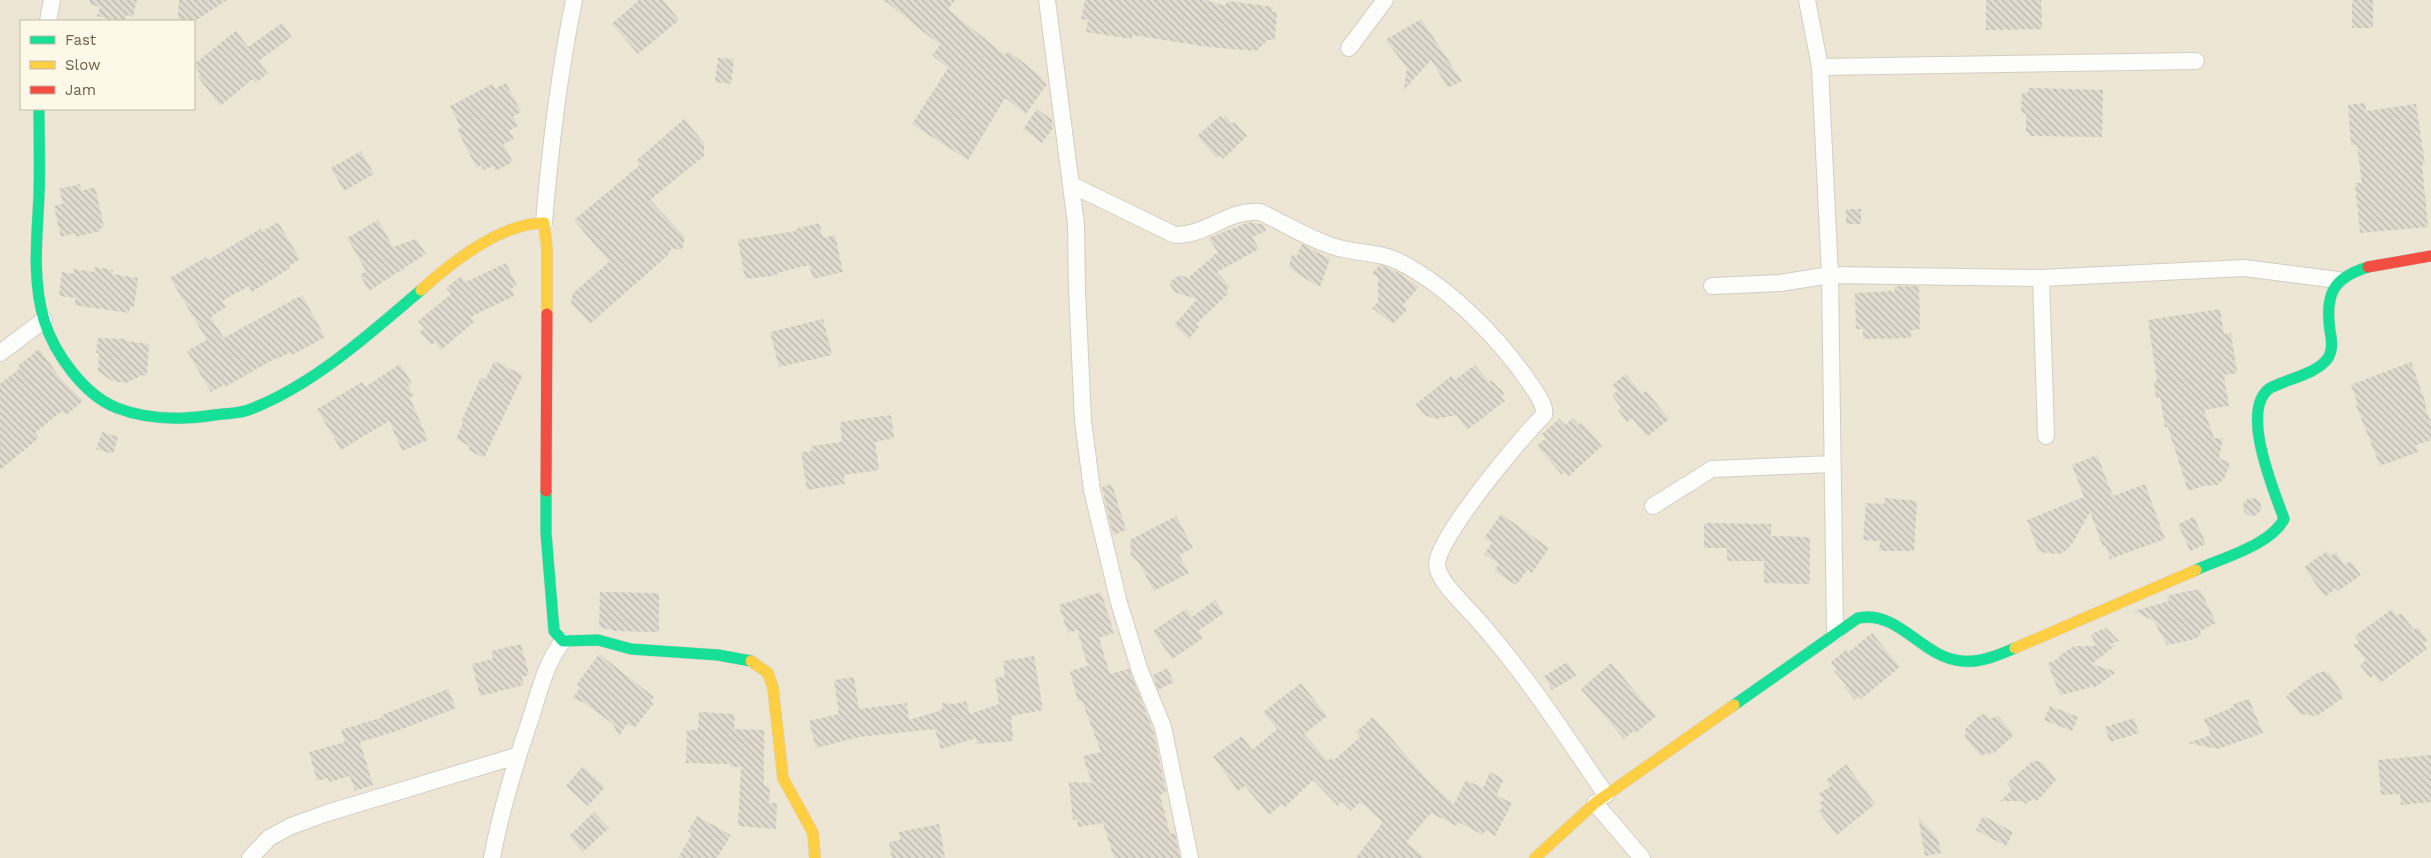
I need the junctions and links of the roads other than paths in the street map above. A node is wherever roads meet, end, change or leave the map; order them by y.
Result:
1 (52, 0) edge
2 (574, 0) edge
3 (1046, 0) edge
4 (1385, 0) edge
5 (1807, 0) edge
6 (48, 20) edge
7 (1349, 48) dead end
8 (2196, 61) dead end
9 (1820, 67) junction
10 (39, 110) edge
11 (1072, 185) junction
12 (544, 223) junction
13 (2431, 256) edge
14 (1830, 275) junction
15 (2041, 278) junction
16 (2338, 280) junction
17 (1712, 286) dead end
18 (44, 320) junction
19 (0, 353) edge
20 (2046, 436) dead end
21 (1832, 464) junction
22 (1653, 506) dead end
23 (1835, 633) junction
24 (563, 641) junction
25 (516, 756) junction
26 (1601, 799) junction
27 (250, 858) edge
28 (492, 858) edge
29 (815, 858) edge
30 (1190, 858) edge
31 (1535, 858) edge
32 (1642, 858) edge

1 - 6 street
2 - 12 street
3 - 11 street
4 - 7 street
5 - 9 street
8 - 9 street
9 - 14 street
10 - 18 street
11 - 26 street
11 - 30 street
12 - 18 street
12 - 24 street
13 - 16 street
14 - 15 street
14 - 17 street
14 - 21 street
15 - 16 street
15 - 20 street
16 - 23 street
18 - 19 street
21 - 22 street
21 - 23 street
23 - 26 street
24 - 25 street
24 - 29 street
25 - 27 street
25 - 28 street
26 - 31 street
26 - 32 street

